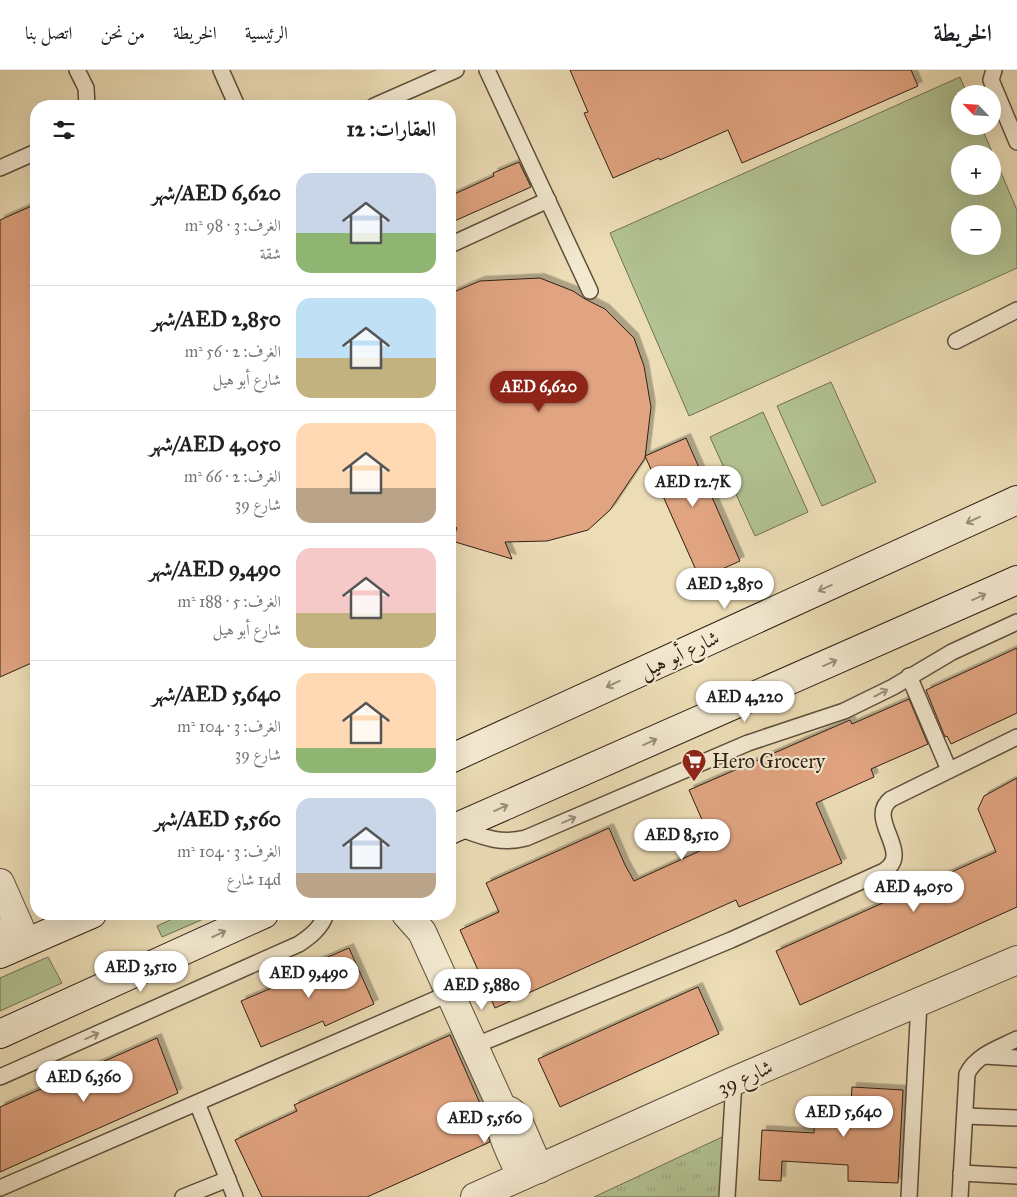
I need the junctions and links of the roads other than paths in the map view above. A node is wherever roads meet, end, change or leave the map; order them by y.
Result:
1 (77, 70) edge
2 (221, 70) edge
3 (456, 70) edge
4 (487, 70) edge
5 (994, 70) edge
6 (87, 100) edge
7 (234, 100) edge
8 (388, 100) edge
9 (1017, 142) edge
10 (30, 155) edge
11 (0, 168) edge
12 (548, 200) junction
13 (456, 242) edge
14 (590, 291) dead end
15 (1017, 310) edge
16 (956, 341) dead end
17 (1017, 500) edge
18 (1017, 580) edge
19 (1017, 622) edge
20 (909, 676) junction
21 (1017, 737) edge
22 (456, 755) edge
23 (949, 770) junction
24 (456, 829) edge
25 (456, 832) edge
26 (0, 883) edge
27 (76, 920) edge
28 (251, 920) edge
29 (324, 920) edge
30 (417, 920) edge
31 (8, 945) edge
32 (1017, 960) edge
33 (450, 994) junction
34 (919, 1002) junction
35 (0, 1034) edge
36 (1017, 1039) edge
37 (474, 1046) junction
38 (982, 1056) junction
39 (1017, 1058) edge
40 (0, 1077) edge
41 (734, 1081) junction
42 (197, 1103) junction
43 (965, 1116) junction
44 (1017, 1118) edge
45 (530, 1172) junction
46 (961, 1173) junction
47 (1017, 1176) edge
48 (228, 1179) junction
49 (0, 1188) edge
50 (183, 1197) edge
51 (235, 1197) edge
52 (474, 1197) edge
53 (727, 1197) edge
54 (909, 1197) edge
55 (960, 1197) edge

1 - 6 lane
2 - 7 lane
3 - 8 lane
4 - 12 lane
5 - 9 lane
10 - 11 lane
12 - 13 lane
12 - 14 lane
15 - 16 lane
17 -> 22 main road, شارع أبو هيل
24 -> 18 main road
19 - 20 lane
20 - 23 lane
25 -> 20 lane
21 - 23 lane
23 - 37 lane
26 - 31 main road
27 - 31 main road
35 -> 28 main road
40 -> 29 lane
30 - 33 main road
32 - 34 main road, شارع 39
33 - 37 main road
33 - 42 lane
34 - 41 main road, شارع 39
34 - 54 lane
36 - 38 lane
37 - 45 main road
38 - 39 lane
38 - 43 lane
41 - 45 main road, شارع 39
41 - 53 lane
42 - 48 lane
42 - 49 lane
43 - 44 lane
43 - 46 lane
45 - 52 main road, شارع 39
46 - 47 lane
46 - 55 lane
48 - 50 lane
48 - 51 lane

